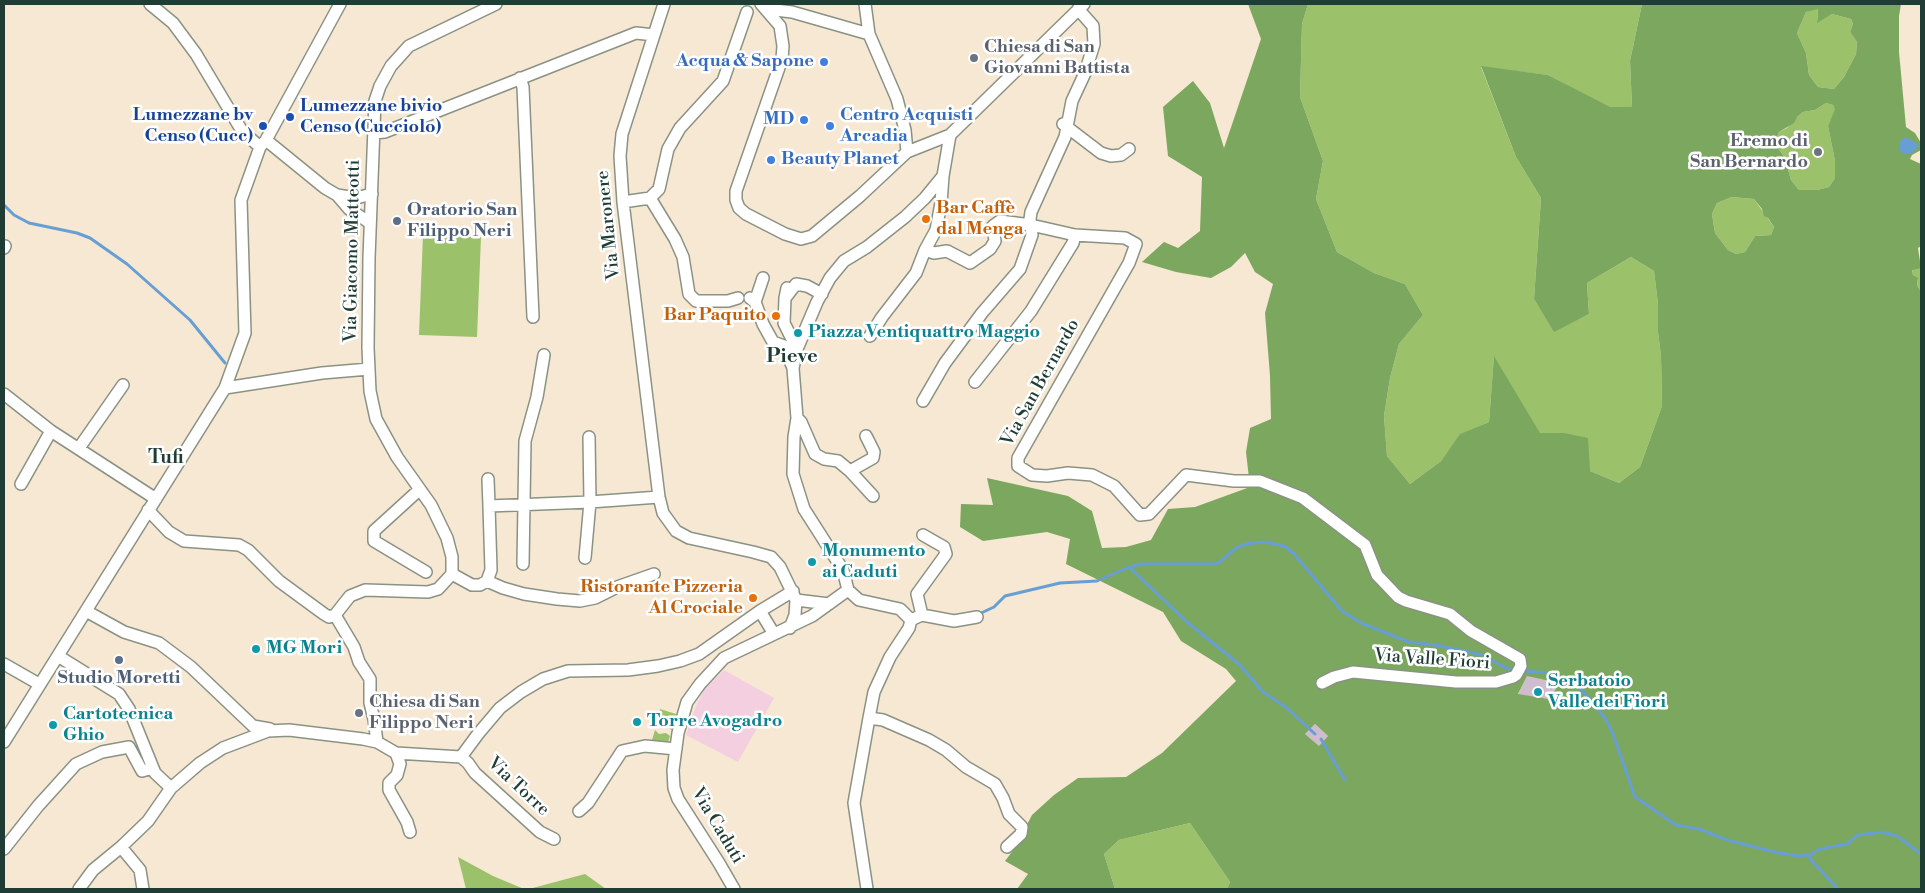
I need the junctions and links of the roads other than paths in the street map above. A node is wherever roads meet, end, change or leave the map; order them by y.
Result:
1 (150, 4) edge
2 (340, 4) edge
3 (496, 4) edge
4 (664, 4) edge
5 (865, 4) edge
6 (1081, 6) edge
7 (764, 7) edge
8 (747, 12) dead end
9 (869, 34) junction
10 (654, 35) junction
11 (520, 78) junction
12 (1063, 124) junction
13 (374, 134) junction
14 (950, 135) junction
15 (263, 144) junction
16 (1129, 149) dead end
17 (907, 152) junction
18 (943, 176) junction
19 (372, 194) junction
20 (337, 196) junction
21 (650, 198) junction
22 (623, 202) junction
23 (370, 224) junction
24 (1031, 225) junction
25 (1075, 235) junction
26 (925, 250) junction
27 (764, 278) dead end
28 (822, 294) junction
29 (738, 298) dead end
30 (533, 317) dead end
31 (870, 336) dead end
32 (797, 349) junction
33 (544, 355) dead end
34 (793, 368) junction
35 (369, 369) junction
36 (975, 382) dead end
37 (123, 385) dead end
38 (226, 388) junction
39 (4, 394) edge
40 (923, 401) dead end
41 (797, 418) junction
42 (51, 432) junction
43 (866, 436) dead end
44 (589, 437) dead end
45 (79, 448) junction
46 (850, 471) junction
47 (488, 479) dead end
48 (1247, 481) joint
49 (21, 484) dead end
50 (419, 490) junction
51 (873, 496) dead end
52 (659, 497) junction
53 (156, 499) junction
54 (590, 502) junction
55 (523, 504) junction
56 (490, 506) junction
57 (148, 510) junction
58 (923, 535) dead end
59 (585, 558) dead end
60 (523, 564) dead end
61 (426, 572) dead end
62 (452, 574) junction
63 (654, 574) dead end
64 (488, 581) junction
65 (848, 590) junction
66 (794, 596) junction
67 (830, 604) junction
68 (86, 611) junction
69 (760, 611) junction
70 (922, 614) junction
71 (335, 615) junction
72 (977, 617) dead end
73 (911, 620) junction
74 (790, 628) junction
75 (774, 634) junction
76 (58, 656) junction
77 (4, 664) edge
78 (1322, 683) dead end
79 (39, 684) junction
80 (869, 718) junction
81 (282, 730) junction
82 (376, 736) junction
83 (4, 742) edge
84 (676, 748) junction
85 (402, 753) junction
86 (461, 757) junction
87 (153, 768) junction
88 (171, 788) junction
89 (579, 811) dead end
90 (410, 832) dead end
91 (554, 839) dead end
92 (121, 847) junction
93 (1007, 847) dead end
94 (4, 849) edge
95 (79, 889) edge
96 (143, 889) edge
97 (734, 889) edge
98 (867, 889) edge

1 - 15 street
2 - 15 street
3 - 13 street, Via Giacomo Matteotti
4 - 10 street, Via Maronere
5 - 9 street
6 - 12 street
6 - 14 street
7 - 9 street
7 - 17 street
8 - 21 street
9 - 17 street
10 - 11 street
10 - 22 street, Via Maronere
11 - 13 street
11 - 30 street
12 - 16 street
12 - 24 street
13 - 19 street, Via Giacomo Matteotti
14 - 17 street
14 - 18 street
15 - 20 street
15 - 38 street
18 - 26 street
18 - 28 street
19 - 20 street
19 - 23 street, Via Giacomo Matteotti
20 - 23 street
21 - 22 street
21 - 29 street
22 - 52 street, Via Maronere
23 - 35 street, Via Giacomo Matteotti
24 - 25 street, Via San Bernardo
24 - 26 street, Via San Bernardo
24 - 40 street
25 - 36 street
25 - 48 street, Via San Bernardo
26 - 31 street
27 - 34 street
28 - 32 street
28 - 32 street
32 - 34 street
33 - 55 street
34 - 41 street
35 - 38 street
35 - 50 street, Via Giacomo Matteotti
37 - 45 street
38 - 53 street
39 - 42 street
41 - 46 street
41 - 65 street
42 - 45 street
42 - 49 street
43 - 46 street
44 - 54 street
45 - 53 street
46 - 51 street
47 - 56 street
48 - 78 street, Via Valle Fiori
50 - 61 street
50 - 62 street, Via Giacomo Matteotti
52 - 54 street
52 - 66 street, Via Maronere
53 - 57 street
54 - 55 street
54 - 59 street
55 - 56 street
55 - 60 street
56 - 64 street
57 - 68 street
57 - 71 street
58 - 70 street
62 - 64 street
62 - 71 street
63 - 64 street
65 - 67 street, Via Caduti
65 - 73 street
66 - 67 street
66 - 69 street
66 - 74 street
67 - 74 street, Via Caduti
68 - 76 street
68 - 81 street
69 - 75 street
69 - 86 street
70 - 72 street
70 - 73 street
71 - 82 street
73 - 80 street
74 - 75 street, Via Caduti
75 - 84 street, Via Caduti
76 - 79 street
76 - 87 street
77 - 79 street
79 - 83 street
80 - 93 street
80 - 98 street
81 - 82 street
81 - 88 street
82 - 85 street
84 - 89 street
84 - 97 street, Via Caduti
85 - 86 street
85 - 90 street
86 - 91 street, Via Torre
87 - 88 street
87 - 94 street
88 - 92 street
92 - 95 street
92 - 96 street

